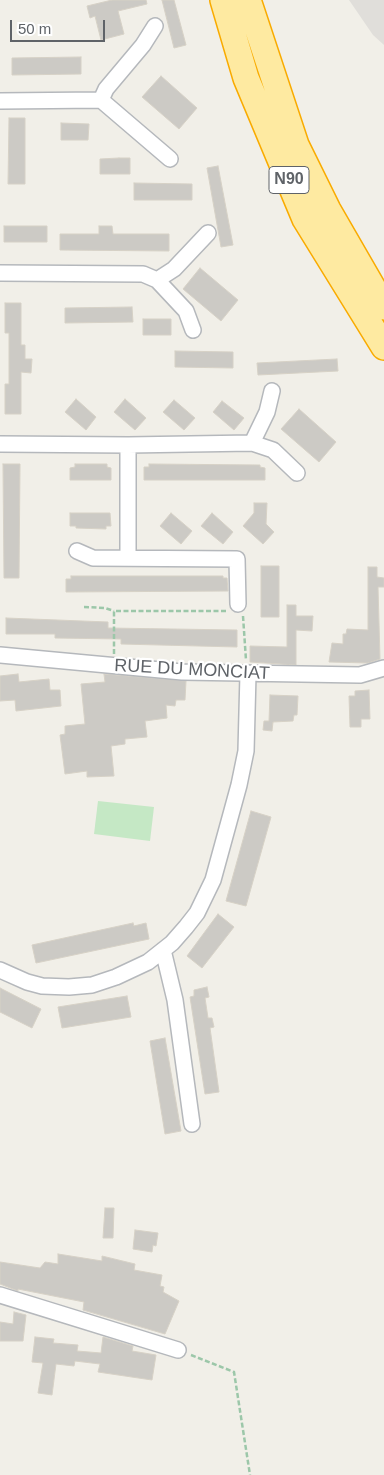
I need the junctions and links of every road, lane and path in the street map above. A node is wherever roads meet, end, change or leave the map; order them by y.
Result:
1 (223, 0) edge
2 (248, 0) edge
3 (263, 0) edge
4 (155, 26) dead end
5 (278, 96) junction
6 (101, 100) junction
7 (0, 101) edge
8 (170, 159) dead end
9 (208, 233) dead end
10 (0, 274) edge
11 (157, 280) junction
12 (384, 307) edge
13 (193, 330) dead end
14 (384, 347) edge
15 (272, 391) dead end
16 (252, 443) junction
17 (0, 444) edge
18 (128, 446) junction
19 (297, 473) dead end
20 (77, 551) dead end
21 (128, 558) junction
22 (238, 604) junction
23 (84, 607) dead end
24 (114, 611) junction
25 (0, 655) edge
26 (114, 666) junction
27 (384, 668) edge
28 (248, 674) junction
29 (163, 950) junction
30 (0, 970) edge
31 (192, 1124) dead end
32 (0, 1295) edge
33 (178, 1350) joint
34 (250, 1475) edge

1 - 14 highway, N90
2 - 5 highway, N90
3 - 5 highway
4 - 6 street
5 - 12 highway, N90
6 - 7 street
6 - 8 street
9 - 11 street
10 - 11 street
11 - 13 street
15 - 16 street
16 - 18 street
16 - 19 street
17 - 18 street
18 - 21 street
20 - 21 street
21 - 22 street
22 - 24 path
22 - 28 path
23 - 24 path
24 - 26 path
25 - 26 street, RUE DU MONCIAT
26 - 28 street, RUE DU MONCIAT
27 - 28 street, RUE DU MONCIAT
28 - 29 street
29 - 30 street
29 - 31 street
32 - 33 street
33 - 34 path

